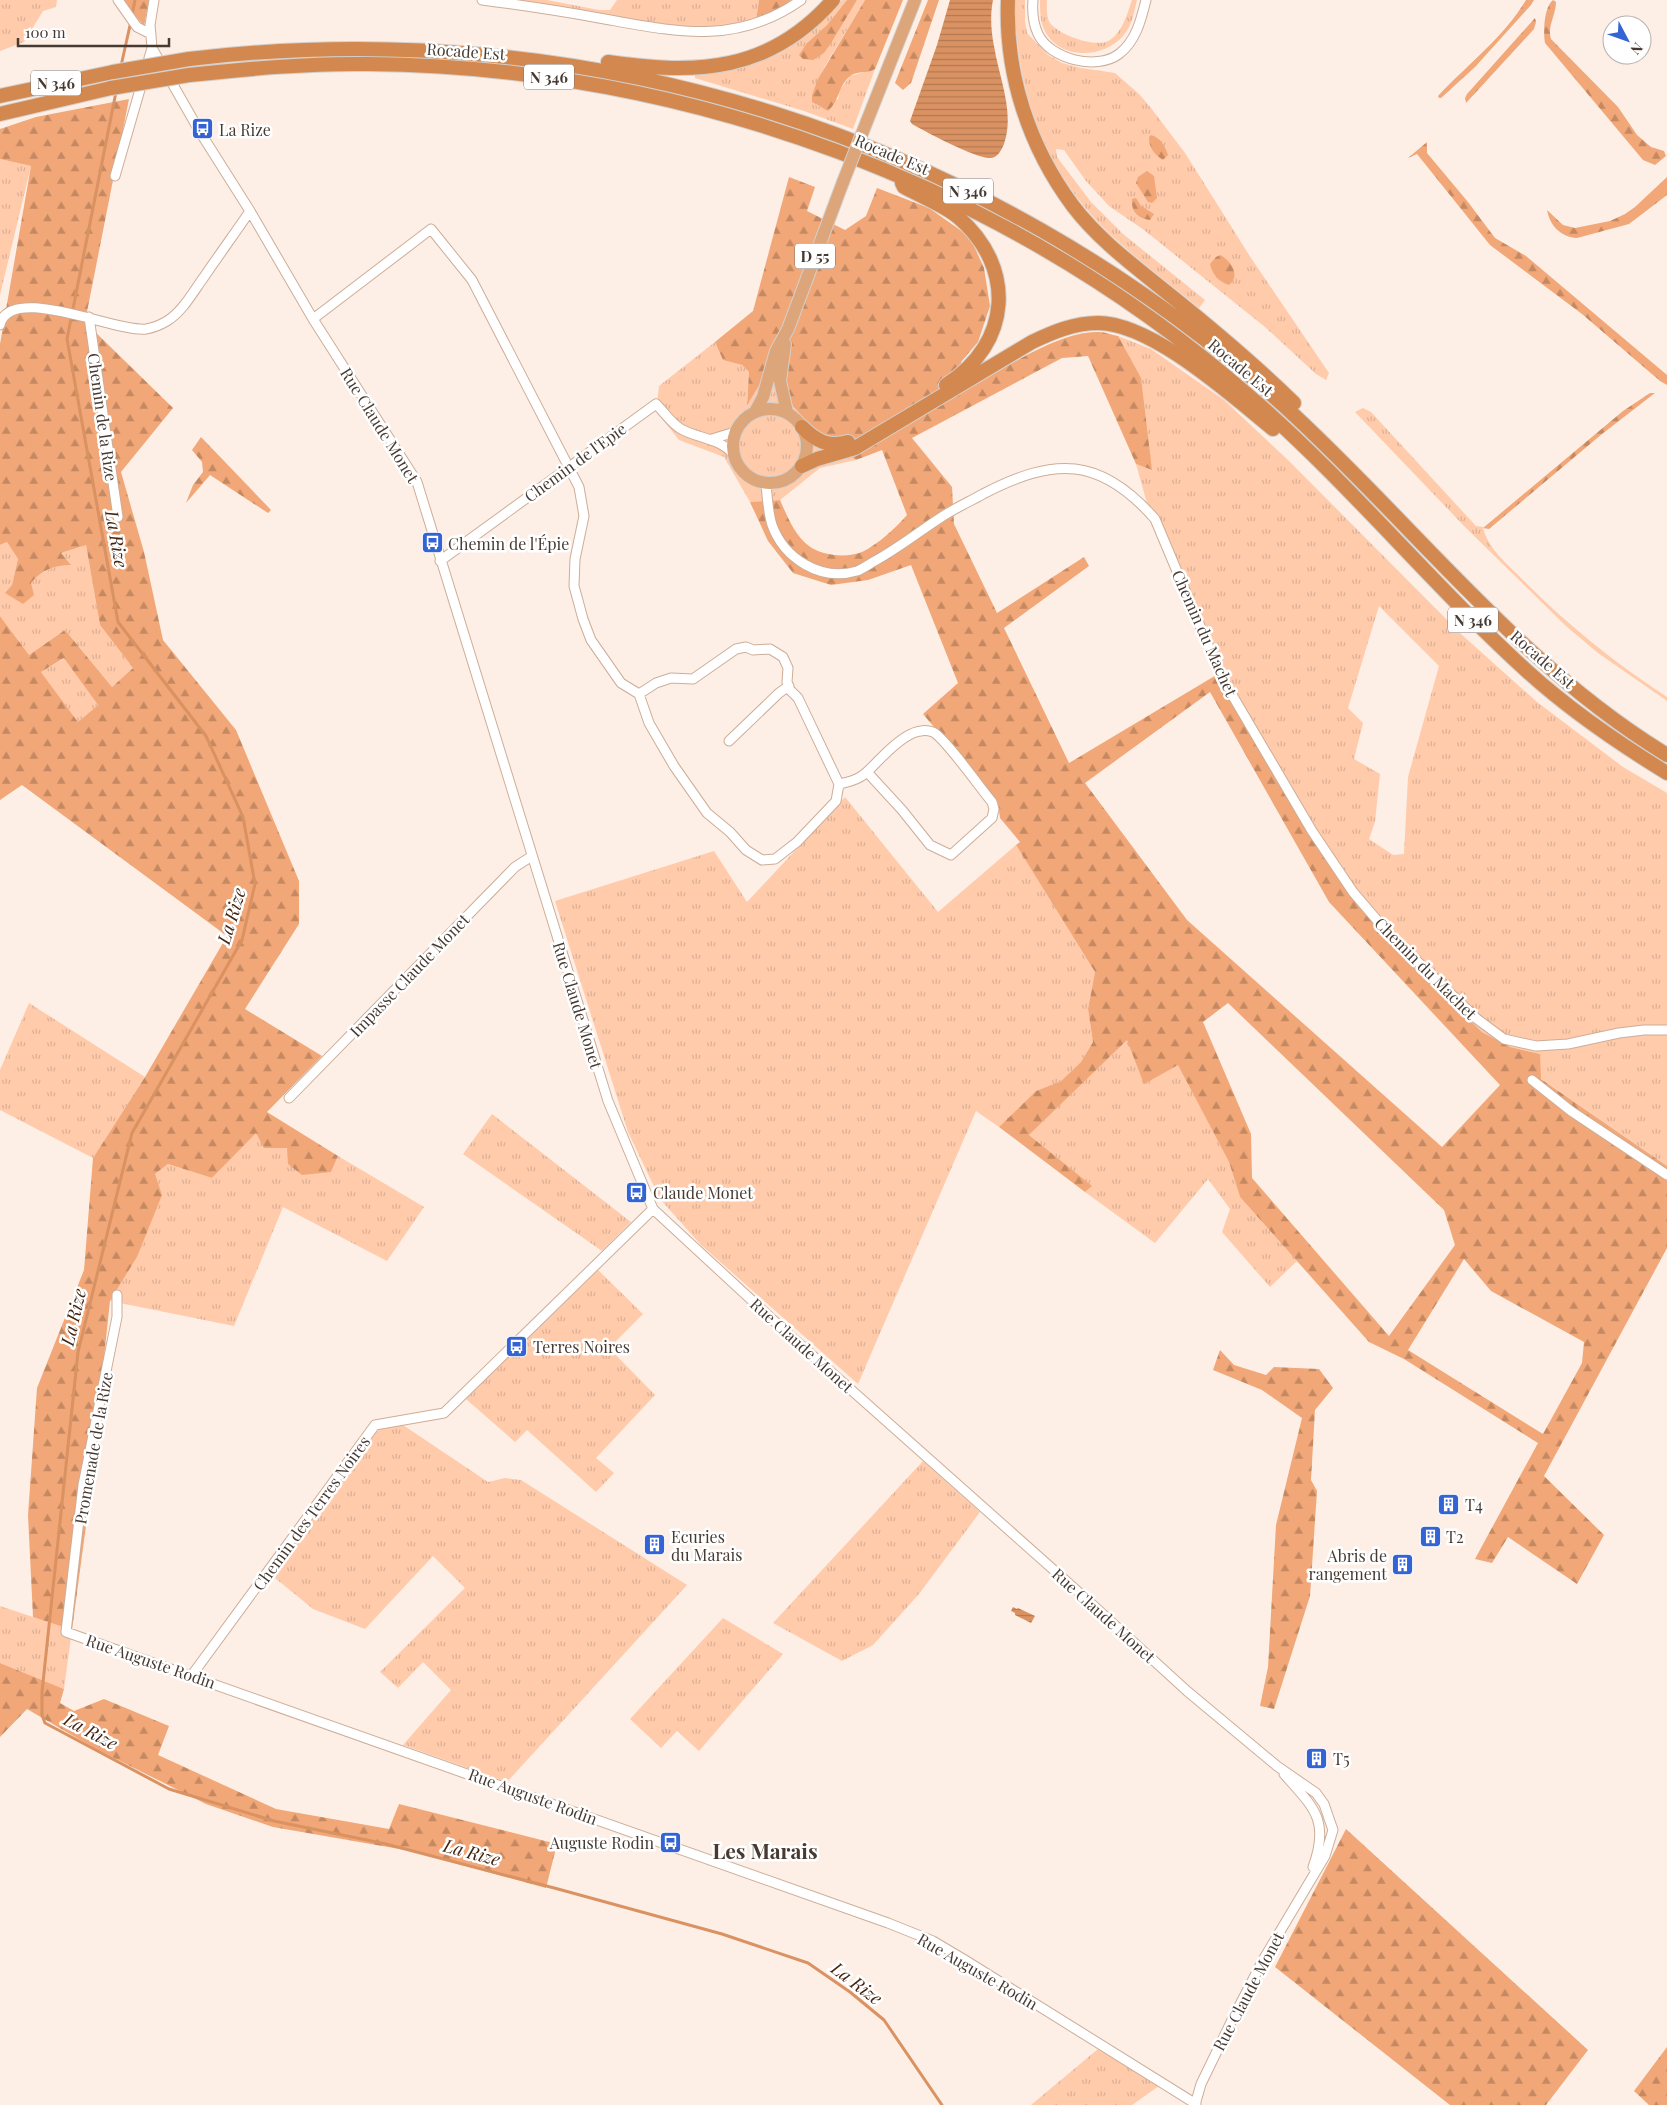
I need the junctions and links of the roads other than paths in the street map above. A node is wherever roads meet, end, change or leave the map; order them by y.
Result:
1 (118, 0) edge
2 (154, 0) edge
3 (482, 0) edge
4 (801, 0) edge
5 (834, 0) edge
6 (915, 0) edge
7 (1008, 0) edge
8 (1033, 0) edge
9 (1146, 0) edge
10 (151, 34) junction
11 (152, 48) junction
12 (571, 64) junction
13 (0, 96) edge
14 (0, 114) edge
15 (896, 174) junction
16 (114, 176) dead end
17 (250, 211) junction
18 (86, 317) junction
19 (313, 319) junction
20 (1, 322) edge
21 (788, 329) junction
22 (755, 412) junction
23 (787, 412) junction
24 (802, 427) junction
25 (1310, 431) junction
26 (735, 432) junction
27 (712, 439) junction
28 (1300, 442) junction
29 (733, 454) junction
30 (569, 466) junction
31 (802, 466) junction
32 (766, 484) junction
33 (118, 517) dead end
34 (440, 561) junction
35 (789, 686) junction
36 (639, 694) junction
37 (729, 741) dead end
38 (1667, 755) edge
39 (868, 773) junction
40 (1667, 773) edge
41 (839, 784) junction
42 (532, 856) junction
43 (1667, 1030) edge
44 (1532, 1080) dead end
45 (290, 1098) dead end
46 (1667, 1175) edge
47 (653, 1209) junction
48 (117, 1295) dead end
49 (66, 1632) joint
50 (192, 1675) junction
51 (1196, 2104) edge

1 - 10 street
2 - 10 street
3 - 4 street
5 - 12 highway
6 - 21 main road, D 55, bridge
7 - 25 highway
8 - 9 street
10 - 11 street
11 - 16 street
11 - 17 street, Rue Claude Monet
12 - 13 highway, Rocade Est / N 346, bridge
12 - 25 highway, Rocade Est / N 346
14 - 15 highway, Rocade Est / N 346, bridge
15 - 24 highway
15 - 28 highway, Rocade Est / N 346
17 - 18 street
17 - 19 street, Rue Claude Monet
18 - 20 street
18 - 33 street, Chemin de la Rize
19 - 30 street
19 - 34 street, Rue Claude Monet
21 - 22 main road, D 55
21 - 23 main road, D 55
22 - 23 main road
22 - 26 main road
23 - 24 main road
24 - 31 main road
25 - 38 highway, Rocade Est / N 346
26 - 27 street
26 - 29 main road
27 - 29 street, Chemin de l'Epie
27 - 30 street, Chemin de l'Epie
28 - 31 highway
28 - 40 highway, Rocade Est / N 346
29 - 32 main road
30 - 34 street, Chemin de l'Epie
30 - 36 street
31 - 32 main road
32 - 43 street, Chemin du Machet
34 - 42 street, Rue Claude Monet
35 - 36 street
35 - 37 street
35 - 41 street
36 - 41 street
39 - 39 street
39 - 41 street
42 - 45 street, Impasse Claude Monet
42 - 47 street, Rue Claude Monet
44 - 46 street
47 - 50 street, Chemin des Terres Noires
47 - 51 street, Rue Claude Monet
48 - 49 street, Promenade de la Rize
49 - 50 street, Rue Auguste Rodin
50 - 51 street, Rue Auguste Rodin

